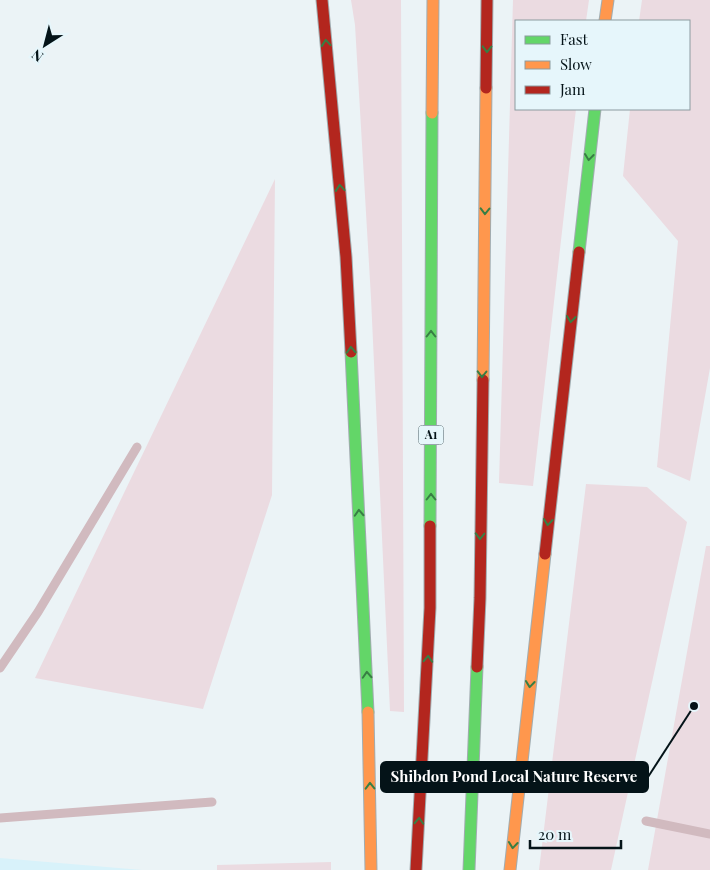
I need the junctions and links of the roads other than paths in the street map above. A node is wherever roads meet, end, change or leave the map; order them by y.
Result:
1 (322, 0) edge
2 (433, 0) edge
3 (487, 0) edge
4 (608, 0) edge
5 (605, 20) edge
6 (595, 110) edge
7 (371, 870) edge
8 (416, 870) edge
9 (469, 870) edge
10 (510, 870) edge

7 -> 1 highway
8 -> 2 highway, A1
3 -> 9 highway
4 - 5 highway
6 -> 10 highway

